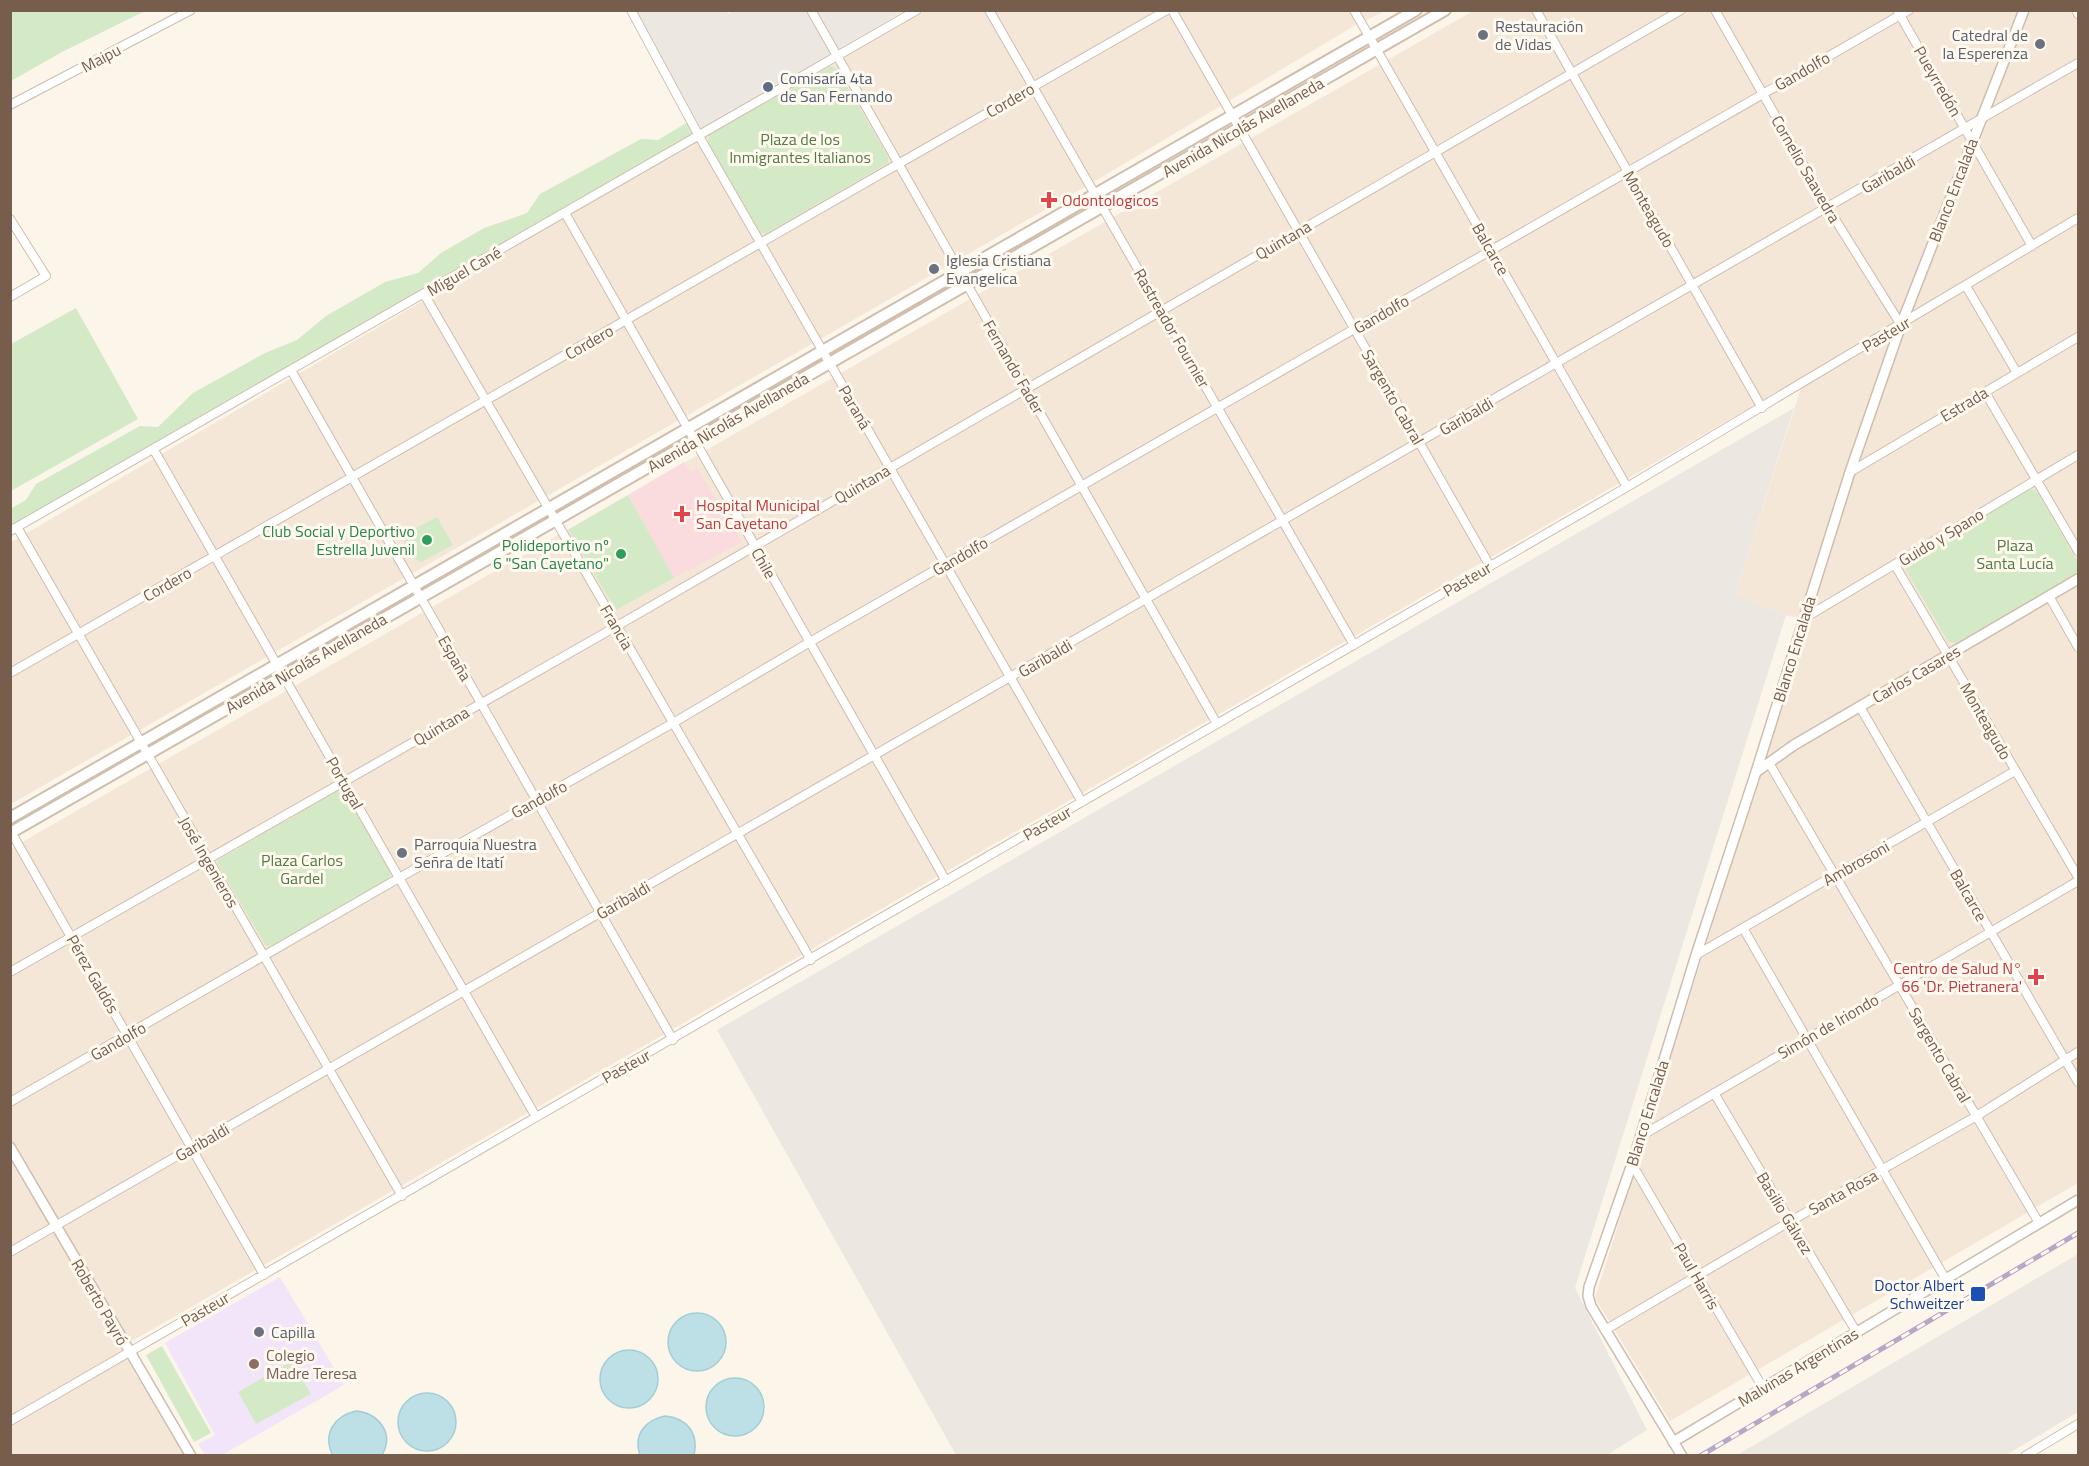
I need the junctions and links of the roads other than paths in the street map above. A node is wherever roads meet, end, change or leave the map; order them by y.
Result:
1 (191, 10) edge
2 (630, 10) edge
3 (811, 10) edge
4 (917, 10) edge
5 (989, 10) edge
6 (1167, 10) edge
7 (1172, 10) edge
8 (1354, 10) edge
9 (1416, 10) edge
10 (1445, 10) edge
11 (1536, 10) edge
12 (1681, 10) edge
13 (1715, 10) edge
14 (1909, 10) edge
15 (2024, 10) edge
16 (1899, 13) edge
17 (1370, 37) junction
18 (1377, 49) junction
19 (837, 57) junction
20 (2079, 63) edge
21 (1572, 73) junction
22 (1033, 87) junction
23 (1762, 94) junction
24 (10, 105) edge
25 (1232, 116) junction
26 (1981, 119) junction
27 (1240, 129) junction
28 (1965, 129) junction
29 (699, 136) junction
30 (1972, 141) junction
31 (1436, 152) junction
32 (899, 164) junction
33 (1628, 173) junction
34 (1095, 195) junction
35 (1103, 208) junction
36 (1828, 208) junction
37 (565, 213) junction
38 (2079, 218) edge
39 (11, 222) edge
40 (1298, 232) junction
41 (761, 243) junction
42 (2032, 246) junction
43 (1491, 250) junction
44 (960, 272) junction
45 (968, 285) junction
46 (1692, 286) junction
47 (1966, 286) junction
48 (424, 294) junction
49 (10, 297) edge
50 (1162, 310) junction
51 (627, 321) junction
52 (1901, 325) junction
53 (1354, 329) junction
54 (2079, 336) edge
55 (824, 351) junction
56 (830, 363) junction
57 (1557, 364) junction
58 (291, 370) junction
59 (2017, 373) junction
60 (1026, 389) junction
61 (1985, 392) junction
62 (486, 401) junction
63 (1218, 408) junction
64 (1762, 408) junction
65 (688, 429) junction
66 (695, 441) junction
67 (1419, 443) junction
68 (154, 450) junction
69 (2079, 455) edge
70 (890, 468) junction
71 (1850, 472) junction
72 (352, 478) junction
73 (2036, 480) junction
74 (1082, 486) junction
75 (1627, 487) junction
76 (549, 509) junction
77 (556, 521) junction
78 (1282, 521) junction
79 (14, 529) edge
80 (755, 546) junction
81 (2079, 551) edge
82 (216, 556) junction
83 (946, 564) junction
84 (1895, 565) junction
85 (1490, 566) junction
86 (2079, 579) edge
87 (414, 586) junction
88 (2049, 596) junction
89 (421, 598) junction
90 (1146, 599) junction
91 (1803, 619) junction
92 (616, 626) junction
93 (78, 634) junction
94 (810, 642) junction
95 (1354, 645) junction
96 (2079, 647) edge
97 (1948, 656) junction
98 (278, 664) junction
99 (10, 674) edge
100 (285, 675) junction
101 (1011, 677) junction
102 (481, 703) junction
103 (1860, 707) junction
104 (673, 723) junction
105 (1217, 724) junction
106 (141, 743) junction
107 (147, 754) junction
108 (874, 755) junction
109 (1768, 764) junction
110 (2015, 771) junction
111 (1756, 772) junction
112 (343, 781) junction
113 (537, 801) junction
114 (1082, 802) junction
115 (10, 818) edge
116 (1926, 822) junction
117 (11, 831) edge
118 (738, 834) junction
119 (208, 859) junction
120 (1835, 876) junction
121 (399, 878) junction
122 (2079, 879) edge
123 (946, 882) junction
124 (601, 913) junction
125 (1743, 928) junction
126 (1990, 932) junction
127 (72, 937) junction
128 (1696, 955) junction
129 (264, 957) junction
130 (810, 960) junction
131 (10, 972) edge
132 (1899, 984) junction
133 (465, 991) junction
134 (128, 1035) junction
135 (673, 1040) junction
136 (1806, 1040) junction
137 (2079, 1052) edge
138 (2066, 1060) junction
139 (329, 1069) junction
140 (2079, 1082) edge
141 (1714, 1093) junction
142 (10, 1102) edge
143 (536, 1117) junction
144 (1976, 1117) junction
145 (1641, 1136) junction
146 (10, 1147) edge
147 (192, 1148) junction
148 (1632, 1164) junction
149 (1884, 1170) junction
150 (402, 1196) junction
151 (2079, 1200) edge
152 (1789, 1222) junction
153 (2039, 1223) junction
154 (56, 1225) junction
155 (10, 1252) edge
156 (264, 1275) junction
157 (1697, 1276) junction
158 (1946, 1280) junction
159 (1605, 1330) junction
160 (1857, 1332) junction
161 (130, 1353) junction
162 (1763, 1388) junction
163 (10, 1421) edge
164 (2079, 1424) edge
165 (1673, 1442) junction
166 (191, 1455) edge
167 (1682, 1455) edge
168 (2025, 1455) edge

1 - 24 street, Maipu
2 - 29 street, Paraná
3 - 19 street, Fernando Fader
4 - 19 street, Miguel Cané
5 - 22 street, Rastreador Fournier
6 - 22 street, Cordero
7 - 25 street, Sargento Cabral
8 - 17 street, Balcarce
9 - 17 main road, Avenida Nicolás Avellaneda
10 - 18 main road, Avenida Nicolás Avellaneda
11 - 21 street, Monteagudo
12 - 21 street, Quintana
13 - 23 street, Cornelio Saavedra
14 - 16 street, Gandolfo
15 - 26 street, Blanco Encalada
16 - 23 street, Gandolfo
16 - 28 street, Pueyrredón
17 - 18 street, Balcarce
17 - 25 main road, Avenida Nicolás Avellaneda
18 - 27 main road, Avenida Nicolás Avellaneda
18 - 31 street, Balcarce
19 - 29 street, Miguel Cané
19 - 32 street, Fernando Fader
20 - 26 street, Garibaldi
21 - 31 street, Quintana
21 - 33 street, Monteagudo
22 - 32 street, Cordero
22 - 34 street, Rastreador Fournier
23 - 33 street, Gandolfo
23 - 36 street, Cornelio Saavedra
25 - 27 street, Sargento Cabral
25 - 34 main road, Avenida Nicolás Avellaneda
26 - 28 street, Garibaldi
26 - 30 street, Blanco Encalada
27 - 35 main road, Avenida Nicolás Avellaneda
27 - 40 street, Sargento Cabral
28 - 30 street, Pueyrredón
28 - 36 street, Garibaldi
29 - 37 street, Miguel Cané
29 - 41 street, Paraná
30 - 42 street, Pueyrredón
30 - 52 street, Blanco Encalada
31 - 40 street, Quintana
31 - 43 street, Balcarce
32 - 41 street, Cordero
32 - 44 street, Fernando Fader
33 - 43 street, Gandolfo
33 - 46 street, Monteagudo
34 - 35 street, Rastreador Fournier
34 - 44 main road, Avenida Nicolás Avellaneda
35 - 45 main road, Avenida Nicolás Avellaneda
35 - 50 street, Rastreador Fournier
36 - 46 street, Garibaldi
36 - 52 street, Cornelio Saavedra
37 - 48 street, Miguel Cané
37 - 51 street, Chile
38 - 42 street, Pasteur
39 - 49 street
40 - 50 street, Quintana
40 - 53 street, Sargento Cabral
41 - 51 street, Cordero
41 - 55 street, Paraná
42 - 47 street, Pasteur
43 - 53 street, Gandolfo
43 - 57 street, Balcarce
44 - 45 street, Fernando Fader
44 - 55 main road, Avenida Nicolás Avellaneda
45 - 56 main road, Avenida Nicolás Avellaneda
45 - 60 street, Fernando Fader
46 - 57 street, Garibaldi
46 - 64 street, Monteagudo
47 - 52 street, Pasteur
47 - 59 street
48 - 58 street, Miguel Cané
48 - 62 street, Francia
50 - 60 street, Quintana
50 - 63 street, Rastreador Fournier
51 - 62 street, Cordero
51 - 65 street, Chile
52 - 64 street, Pasteur
52 - 71 street, Blanco Encalada
53 - 63 street, Gandolfo
53 - 67 street, Sargento Cabral
54 - 59 street, Estrada
55 - 56 street, Paraná
55 - 65 main road, Avenida Nicolás Avellaneda
56 - 66 main road, Avenida Nicolás Avellaneda
56 - 70 street, Paraná
57 - 67 street, Garibaldi
57 - 75 street, Balcarce
58 - 68 street, Miguel Cané
58 - 72 street, España
59 - 61 street, Estrada
60 - 70 street, Quintana
60 - 74 street, Fernando Fader
61 - 71 street, Estrada
61 - 73 street
62 - 72 street, Cordero
62 - 76 street, Francia
63 - 74 street, Gandolfo
63 - 78 street, Rastreador Fournier
64 - 75 street, Pasteur
65 - 66 street, Chile
65 - 76 main road, Avenida Nicolás Avellaneda
66 - 77 main road, Avenida Nicolás Avellaneda
66 - 80 street, Chile
67 - 78 street, Garibaldi
67 - 85 street, Sargento Cabral
68 - 79 street, Miguel Cané
68 - 82 street, Portugal
69 - 73 street, Guido y Spano
70 - 80 street, Quintana
70 - 83 street, Paraná
71 - 91 street, Blanco Encalada
72 - 82 street, Cordero
72 - 87 street, España
73 - 81 street
73 - 84 street, Guido y Spano
74 - 83 street, Gandolfo
74 - 90 street, Fernando Fader
75 - 85 street, Pasteur
76 - 77 street, Francia
76 - 87 main road, Avenida Nicolás Avellaneda
77 - 89 main road, Avenida Nicolás Avellaneda
77 - 92 street, Francia
78 - 90 street, Garibaldi
78 - 95 street, Rastreador Fournier
79 - 93 street, José Ingenieros
80 - 92 street, Quintana
80 - 94 street, Chile
82 - 93 street, Cordero
82 - 98 street, Portugal
83 - 94 street, Gandolfo
83 - 101 street, Paraná
84 - 91 street, Guido y Spano
84 - 97 street, Monteagudo
85 - 95 street, Pasteur
86 - 88 street, Carlos Casares
87 - 89 street, España
87 - 98 main road, Avenida Nicolás Avellaneda
88 - 96 street
88 - 97 street, Carlos Casares
89 - 100 main road, Avenida Nicolás Avellaneda
89 - 102 street, España
90 - 101 street, Garibaldi
90 - 105 street, Fernando Fader
91 - 111 street, Blanco Encalada
92 - 102 street, Quintana
92 - 104 street, Francia
93 - 99 street, Cordero
93 - 106 street, José Ingenieros
94 - 104 street, Gandolfo
94 - 108 street, Chile
95 - 105 street, Pasteur
97 - 103 street, Carlos Casares
97 - 110 street, Monteagudo
98 - 100 street, Portugal
98 - 106 main road, Avenida Nicolás Avellaneda
100 - 107 main road, Avenida Nicolás Avellaneda
100 - 112 street, Portugal
101 - 108 street, Garibaldi
101 - 114 street, Paraná
102 - 112 street, Quintana
102 - 113 street, España
103 - 109 street, Carlos Casares
103 - 116 street, Balcarce
104 - 113 street, Gandolfo
104 - 118 street, Francia
105 - 114 street, Pasteur
106 - 107 street, José Ingenieros
106 - 115 main road, Avenida Nicolás Avellaneda
107 - 117 main road, Avenida Nicolás Avellaneda
107 - 119 street, José Ingenieros
108 - 118 street, Garibaldi
108 - 123 street, Chile
109 - 111 street, Carlos Casares
109 - 120 street, Sargento Cabral
110 - 116 street, Ambrosoni
110 - 122 street, Monteagudo
111 - 128 street, Blanco Encalada
112 - 119 street, Quintana
112 - 121 street, Portugal
113 - 121 street, Gandolfo
113 - 124 street, España
114 - 123 street, Pasteur
116 - 120 street, Ambrosoni
116 - 126 street, Balcarce
117 - 127 street, Pérez Galdós
118 - 124 street, Garibaldi
118 - 130 street, Francia
119 - 127 street, Quintana
119 - 129 street, José Ingenieros
120 - 125 street, Ambrosoni
120 - 132 street, Sargento Cabral
121 - 129 street, Gandolfo
121 - 133 street, Portugal
122 - 126 street, Simón de Iriondo
123 - 130 street, Pasteur
124 - 133 street, Garibaldi
124 - 135 street, España
125 - 128 street, Ambrosoni
125 - 136 street
126 - 132 street, Simón de Iriondo
126 - 138 street, Balcarce
127 - 131 street, Quintana
127 - 134 street, Pérez Galdós
128 - 145 street, Blanco Encalada
129 - 134 street, Gandolfo
129 - 139 street, José Ingenieros
130 - 135 street, Pasteur
132 - 136 street, Simón de Iriondo
132 - 144 street, Sargento Cabral
133 - 139 street, Garibaldi
133 - 143 street, Portugal
134 - 142 street, Gandolfo
134 - 147 street, Pérez Galdós
135 - 143 street, Pasteur
136 - 141 street, Simón de Iriondo
136 - 149 street
137 - 138 street, Santa Rosa
138 - 140 street, Balcarce
138 - 144 street, Santa Rosa
139 - 147 street, Garibaldi
139 - 150 street, José Ingenieros
141 - 145 street, Simón de Iriondo
141 - 152 street, Basilio Gálvez
143 - 150 street, Pasteur
144 - 149 street, Santa Rosa
144 - 153 street, Sargento Cabral
145 - 148 street, Blanco Encalada
146 - 154 street, Roberto Payró
147 - 154 street, Garibaldi
147 - 156 street, Pérez Galdós
148 - 157 street, Paul Harris
148 - 159 street, Blanco Encalada
149 - 152 street, Santa Rosa
149 - 158 street
150 - 156 street, Pasteur
151 - 153 street, Malvinas Argentinas
152 - 157 street, Santa Rosa
152 - 160 street, Basilio Gálvez
153 - 158 street, Malvinas Argentinas
154 - 155 street, Garibaldi
154 - 161 street, Roberto Payró
156 - 161 street, Pasteur
157 - 159 street, Santa Rosa
157 - 162 street, Paul Harris
158 - 160 street, Malvinas Argentinas
159 - 165 street
160 - 162 street, Malvinas Argentinas
161 - 163 street, Pasteur
161 - 166 street, Roberto Payró
162 - 165 street, Malvinas Argentinas
164 - 168 street
165 - 167 street

